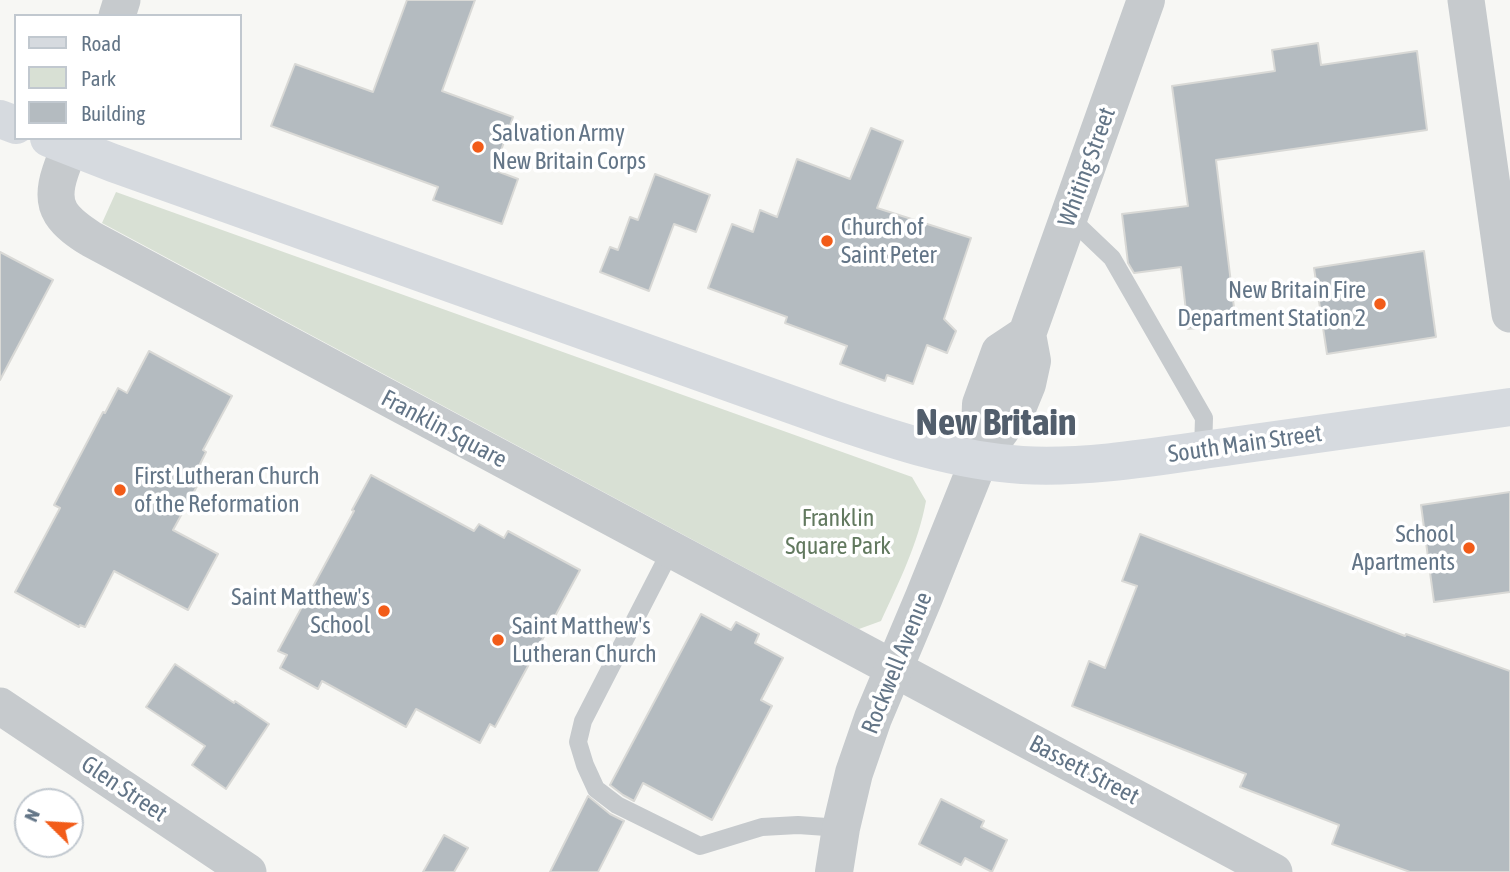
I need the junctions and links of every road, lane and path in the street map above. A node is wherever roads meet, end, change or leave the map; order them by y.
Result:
1 (1146, 0) edge
2 (1466, 0) edge
3 (64, 141) edge
4 (1069, 217) junction
5 (1510, 314) edge
6 (1510, 407) edge
7 (1203, 450) junction
8 (979, 460) junction
9 (671, 550) junction
10 (894, 669) junction
11 (0, 706) edge
12 (841, 828) junction
13 (248, 872) edge
14 (834, 872) edge
15 (1274, 872) edge

1 - 4 street, Whiting Street
2 - 5 street
3 - 8 main road, Franklin Square
3 - 9 street, Franklin Square
4 - 7 lane
4 - 8 street, Whiting Street
6 - 7 main road, South Main Street
7 - 8 main road, South Main Street
8 - 10 street, Rockwell Avenue
9 - 10 street, Franklin Square
9 - 12 lane
10 - 12 street, Rockwell Avenue
10 - 15 street, Bassett Street
11 - 13 street, Glen Street
12 - 14 street, Rockwell Avenue

